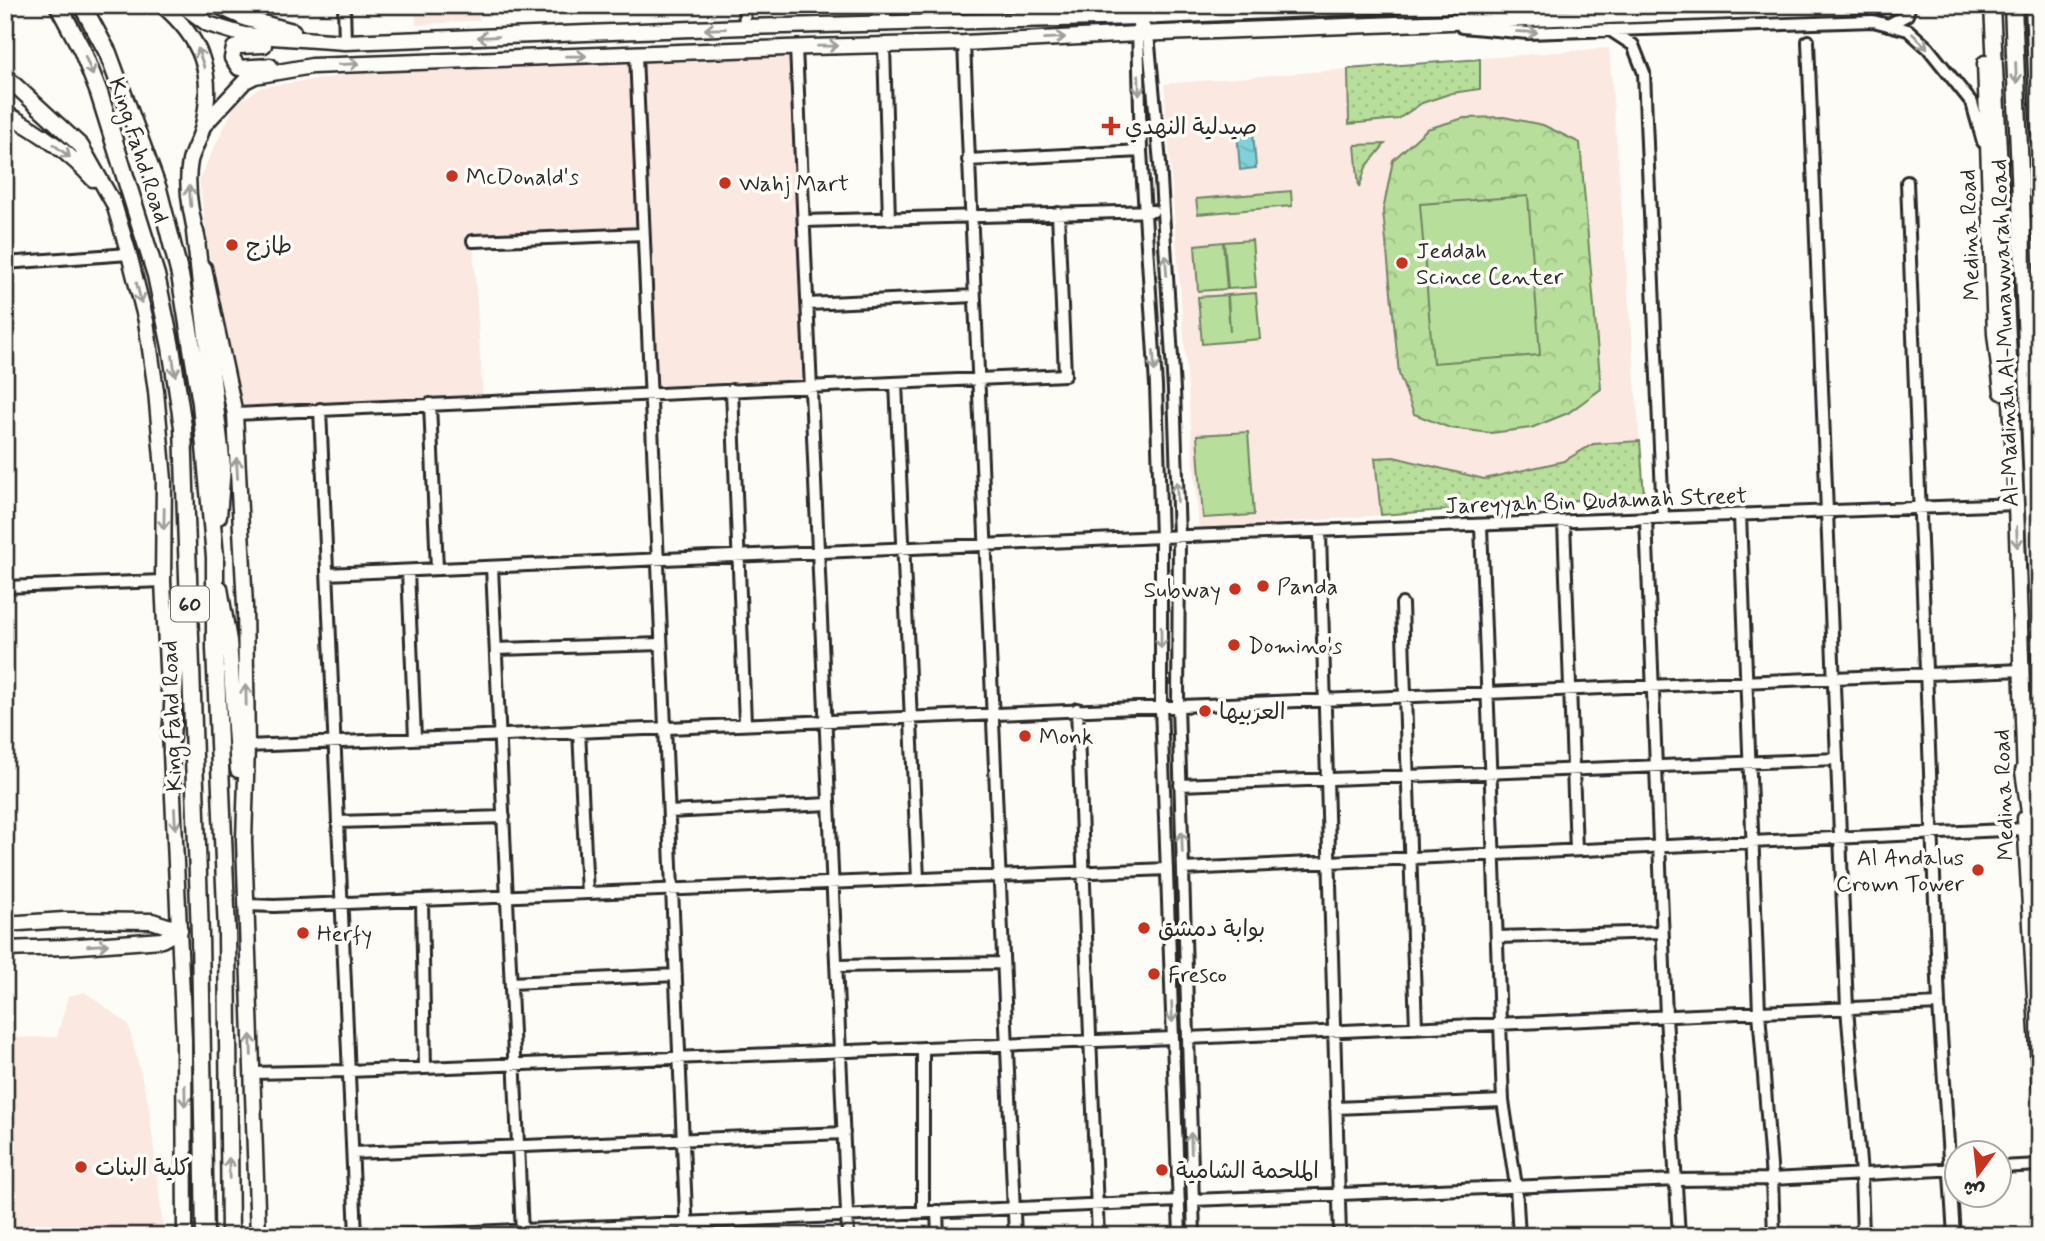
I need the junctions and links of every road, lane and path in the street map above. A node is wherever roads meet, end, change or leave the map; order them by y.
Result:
1 (58, 5) edge
2 (82, 5) edge
3 (162, 5) edge
4 (182, 5) edge
5 (216, 5) edge
6 (344, 5) edge
7 (744, 5) edge
8 (884, 5) edge
9 (1396, 5) edge
10 (1893, 5) edge
11 (1910, 5) edge
12 (1983, 5) edge
13 (1992, 5) edge
14 (2013, 5) edge
15 (2034, 5) edge
16 (1379, 6) edge
17 (1139, 17) junction
18 (1435, 24) junction
19 (885, 25) junction
20 (1888, 25) junction
21 (745, 27) junction
22 (1610, 30) junction
23 (1143, 34) junction
24 (1808, 41) dead end
25 (345, 42) junction
26 (964, 43) junction
27 (884, 46) junction
28 (796, 47) junction
29 (636, 55) junction
30 (312, 66) junction
31 (5, 76) edge
32 (5, 113) edge
33 (204, 125) junction
34 (2040, 140) edge
35 (1141, 151) junction
36 (968, 160) junction
37 (1989, 176) junction
38 (1907, 182) dead end
39 (114, 204) junction
40 (1163, 210) junction
41 (1146, 211) junction
42 (1058, 213) junction
43 (971, 216) junction
44 (889, 219) junction
45 (804, 221) junction
46 (195, 232) junction
47 (643, 234) junction
48 (473, 241) dead end
49 (129, 254) junction
50 (5, 263) edge
51 (974, 296) junction
52 (808, 304) junction
53 (1170, 327) junction
54 (1153, 329) junction
55 (978, 379) junction
56 (896, 383) junction
57 (811, 387) junction
58 (732, 390) junction
59 (650, 394) junction
60 (429, 404) junction
61 (320, 409) junction
62 (235, 414) junction
63 (186, 495) junction
64 (2016, 504) junction
65 (1919, 508) junction
66 (1827, 511) junction
67 (1741, 515) junction
68 (1662, 518) junction
69 (1646, 519) junction
70 (1564, 523) junction
71 (1481, 526) junction
72 (1320, 533) junction
73 (1161, 537) junction
74 (1179, 537) junction
75 (985, 547) junction
76 (904, 550) junction
77 (819, 554) junction
78 (215, 557) junction
79 (739, 557) junction
80 (658, 560) junction
81 (492, 567) junction
82 (437, 569) junction
83 (408, 571) junction
84 (327, 574) junction
85 (163, 581) junction
86 (5, 587) edge
87 (1402, 604) dead end
88 (662, 644) junction
89 (496, 649) junction
90 (2040, 658) edge
91 (2022, 670) junction
92 (1926, 673) junction
93 (1833, 677) junction
94 (1747, 681) junction
95 (1653, 685) junction
96 (1570, 688) junction
97 (1488, 692) junction
98 (1405, 695) junction
99 (1325, 699) junction
100 (1178, 705) junction
101 (1161, 706) junction
102 (1077, 709) junction
103 (992, 713) junction
104 (911, 716) junction
105 (826, 720) junction
106 (746, 723) junction
107 (665, 727) junction
108 (579, 731) junction
109 (500, 734) junction
110 (171, 738) junction
111 (415, 738) junction
112 (335, 741) junction
113 (247, 746) junction
114 (1837, 759) junction
115 (1750, 762) junction
116 (1656, 766) junction
117 (1573, 769) junction
118 (2024, 771) junction
119 (1491, 772) junction
120 (1407, 776) junction
121 (1327, 779) junction
122 (1180, 785) junction
123 (830, 804) junction
124 (669, 812) junction
125 (504, 817) junction
126 (338, 822) junction
127 (2025, 830) junction
128 (1932, 833) junction
129 (1840, 837) junction
130 (244, 841) junction
131 (1753, 842) junction
132 (1659, 846) junction
133 (1576, 850) junction
134 (1494, 854) junction
135 (1410, 858) junction
136 (1329, 862) junction
137 (1167, 869) junction
138 (1183, 869) junction
139 (1084, 873) junction
140 (999, 876) junction
141 (918, 879) junction
142 (2040, 880) edge
143 (833, 883) junction
144 (5, 886) edge
145 (672, 890) junction
146 (587, 893) junction
147 (507, 897) junction
148 (422, 900) junction
149 (342, 903) junction
150 (247, 905) junction
151 (64, 920) junction
152 (7, 923) edge
153 (180, 930) junction
154 (1662, 932) junction
155 (1497, 937) junction
156 (66, 947) junction
157 (5, 949) edge
158 (1003, 963) junction
159 (837, 966) junction
160 (676, 975) junction
161 (511, 983) junction
162 (1939, 1004) junction
163 (1847, 1008) junction
164 (1759, 1012) junction
165 (1666, 1016) junction
166 (1500, 1024) junction
167 (1416, 1028) junction
168 (1334, 1032) junction
169 (1173, 1038) junction
170 (1188, 1038) junction
171 (1090, 1041) junction
172 (1007, 1045) junction
173 (923, 1048) junction
174 (840, 1051) junction
175 (680, 1058) junction
176 (515, 1065) junction
177 (425, 1068) junction
178 (349, 1071) junction
179 (252, 1073) junction
180 (2040, 1085) edge
181 (1503, 1101) junction
182 (1336, 1108) junction
183 (844, 1133) junction
184 (683, 1139) junction
185 (1951, 1140) edge
186 (255, 1143) junction
187 (518, 1146) junction
188 (353, 1153) junction
189 (2040, 1165) edge
190 (2014, 1166) edge
191 (1944, 1170) edge
192 (1861, 1174) junction
193 (1772, 1179) junction
194 (1677, 1180) junction
195 (1516, 1186) junction
196 (1339, 1194) junction
197 (1193, 1200) junction
198 (1179, 1201) junction
199 (1097, 1205) junction
200 (1014, 1208) junction
201 (1954, 1210) edge
202 (937, 1211) junction
203 (923, 1212) junction
204 (848, 1215) junction
205 (687, 1222) junction
206 (522, 1232) edge
207 (445, 1234) edge
208 (188, 1236) edge
209 (205, 1236) edge
210 (230, 1236) edge
211 (253, 1236) edge
212 (258, 1236) edge
213 (356, 1236) edge
214 (384, 1236) edge
215 (687, 1236) edge
216 (848, 1236) edge
217 (938, 1236) edge
218 (1015, 1236) edge
219 (1098, 1236) edge
220 (1180, 1236) edge
221 (1194, 1236) edge
222 (1340, 1236) edge
223 (1519, 1236) edge
224 (1679, 1236) edge
225 (1774, 1236) edge
226 (1863, 1236) edge
227 (1954, 1236) edge

1 -> 63 highway, King Fahd Road / 60
2 - 78 highway, King Fahd Road / 60
33 -> 3 main road
4 - 25 main road
5 - 25 main road
6 - 25 street
7 - 21 street
8 - 19 street
9 - 16 main road
10 - 18 main road
11 - 20 street
12 - 37 main road, Medina Road
13 - 64 main road, Medina Road
14 -> 90 highway, Al-Madinah Al-Munawwarah Road
15 - 34 highway
16 - 17 main road
17 - 19 main road
17 - 23 street
18 -> 22 street
18 - 23 main road
19 - 21 main road
20 - 22 street
20 -> 37 street
21 -> 25 main road
22 - 68 street
26 -> 23 main road
23 -> 35 street
23 - 40 street
24 - 66 street
25 - 30 main road
26 - 27 main road
26 - 36 street
28 -> 27 main road
27 - 44 street
28 - 29 main road
28 - 45 street
30 -> 29 main road
29 - 47 street
30 - 33 main road
31 - 39 main road
32 -> 39 main road
46 -> 33 main road
35 - 36 street
35 - 41 street
36 - 43 street
37 - 64 main road, Medina Road
38 - 65 street
39 - 49 main road
40 - 41 street
53 -> 40 street
41 - 42 street
41 - 54 street
42 - 43 street
42 - 55 street
43 - 44 street
43 - 51 street
44 - 45 street
45 - 52 street
46 - 62 main road
46 - 78 highway
47 - 48 street
47 - 59 street
49 - 50 street
49 -> 85 main road
51 - 52 street
51 - 55 street
52 - 57 street
53 - 54 street
74 -> 53 street
54 -> 73 street
55 - 56 street
55 - 75 street
56 - 57 street
56 - 76 street
57 - 58 street
57 - 77 street
58 - 59 street
58 - 79 street
59 - 60 street
59 - 80 street
60 - 61 street
60 - 82 street
61 - 62 street
61 - 84 street
113 -> 62 main road
63 - 110 highway
63 - 209 highway, King Fahd Road / 60
64 - 65 street, Jareyyah Bin Qudamah Street
64 -> 91 main road, Medina Road
65 - 66 street, Jareyyah Bin Qudamah Street
65 - 92 street
66 - 67 street, Jareyyah Bin Qudamah Street
66 - 93 street
67 - 68 street, Jareyyah Bin Qudamah Street
67 - 94 street
68 - 69 street, Jareyyah Bin Qudamah Street
69 - 70 street, Jareyyah Bin Qudamah Street
69 - 95 street
70 - 71 street, Jareyyah Bin Qudamah Street
70 - 96 street
71 - 72 street, Jareyyah Bin Qudamah Street
71 - 97 street
72 - 74 street, Jareyyah Bin Qudamah Street
72 - 99 street
73 - 74 street, Jareyyah Bin Qudamah Street
73 - 75 street, Jareyyah Bin Qudamah Street
73 -> 101 street
74 - 100 street
75 - 76 street, Jareyyah Bin Qudamah Street
75 - 103 street
76 - 77 street, Jareyyah Bin Qudamah Street
76 - 104 street
77 - 79 street, Jareyyah Bin Qudamah Street
77 - 105 street
78 - 130 main road
210 -> 78 highway, King Fahd Road / 60
79 - 80 street, Jareyyah Bin Qudamah Street
79 - 106 street
80 - 81 street, Jareyyah Bin Qudamah Street
80 - 88 street
81 - 82 street, Jareyyah Bin Qudamah Street
81 - 89 street
82 - 83 street, Jareyyah Bin Qudamah Street
83 - 84 street, Jareyyah Bin Qudamah Street
83 - 111 street
84 - 112 street
85 - 86 street
85 - 110 main road
87 - 98 street
88 - 89 street
88 - 107 street
89 - 109 street
91 - 92 street
91 - 118 main road, Medina Road
92 - 93 street
92 - 128 street
93 - 94 street
93 - 114 street
94 - 95 street
94 - 115 street
95 - 96 street
95 - 116 street
96 - 97 street
96 - 117 street
97 - 98 street
97 - 119 street
98 - 99 street
98 - 120 street
99 - 100 street
99 - 121 street
100 - 101 street
100 - 122 street
101 - 102 street
101 - 137 street
102 - 103 street
102 - 139 street
103 - 104 street
103 - 140 street
104 - 105 street
104 - 141 street
105 - 106 street
105 - 123 street
106 - 107 street
107 - 108 street
107 - 124 street
108 - 109 street
108 - 146 street
109 - 111 street
109 - 125 street
110 -> 153 main road
111 - 112 street
112 - 113 street
112 - 126 street
113 - 130 main road
114 - 115 street
114 - 129 street
115 - 116 street
115 - 131 street
116 - 117 street
116 - 132 street
117 - 119 street
117 - 133 street
118 - 127 main road, Medina Road
118 - 142 highway
119 - 120 street
119 - 134 street
120 - 121 street
120 - 135 street
121 - 122 street
121 - 136 street
138 -> 122 street
123 - 124 street
123 - 143 street
124 - 145 street
125 - 126 street
125 - 147 street
126 - 149 street
127 - 128 street
127 - 180 main road, Medina Road
128 - 129 street
128 - 162 street
129 - 131 street
129 - 163 street
130 - 150 main road
131 - 132 street
131 - 164 street
132 - 133 street
132 - 154 street
133 - 134 street
134 - 135 street
134 - 155 street
135 - 136 street
135 - 167 street
136 - 138 street
136 - 168 street
137 - 139 street
137 -> 169 street
138 - 170 street
139 - 140 street
139 - 171 street
140 - 141 street
140 - 158 street
141 - 143 street
143 - 145 street
143 - 159 street
144 - 152 street
145 - 146 street
145 - 160 street
146 - 147 street
147 - 148 street
147 - 161 street
148 - 149 street
148 - 177 street
149 - 150 street
149 - 178 street
179 -> 150 main road
151 - 152 main road
151 - 153 main road
151 - 156 main road
156 -> 153 main road
153 -> 208 main road
154 - 155 street
154 - 165 street
155 - 166 street
156 - 157 main road
158 - 159 street
158 - 172 street
159 - 174 street
160 - 161 street
160 - 175 street
161 - 176 street
162 - 163 street
162 - 185 street
163 - 164 street
163 - 192 street
164 - 165 street
164 - 193 street
165 - 166 street
165 - 194 street
166 - 167 street
166 - 181 street
167 - 168 street
168 - 170 street
168 - 182 street
169 - 171 street
169 - 198 street
197 -> 170 street
171 - 172 street
171 - 199 street
172 - 173 street
172 - 200 street
173 - 174 street
173 - 203 street
174 - 175 street
174 - 183 street
175 - 176 street
175 - 184 street
176 - 177 street
176 - 187 street
177 - 178 street
178 - 179 street
178 - 188 street
179 - 186 main road
181 - 182 street
181 - 195 street
182 - 196 street
183 - 184 street
183 - 204 street
184 - 187 street
184 - 205 street
186 - 211 main road
186 - 212 main road
187 - 188 street
187 - 206 street
188 - 213 street
189 - 190 street
191 - 192 street
192 - 193 street
192 - 226 street
193 - 194 street
193 - 225 street
194 - 195 street
194 - 224 street
195 - 196 street
195 - 223 street
196 - 197 street
196 - 222 street
197 - 221 street
198 - 199 street
198 - 220 street
199 - 200 street
199 - 219 street
200 - 202 street
200 - 218 street
201 - 227 street
202 - 203 street
202 - 217 street
203 - 204 street
204 - 205 street
204 - 216 street
205 - 206 street
205 - 215 street
206 - 207 street
207 - 214 street

